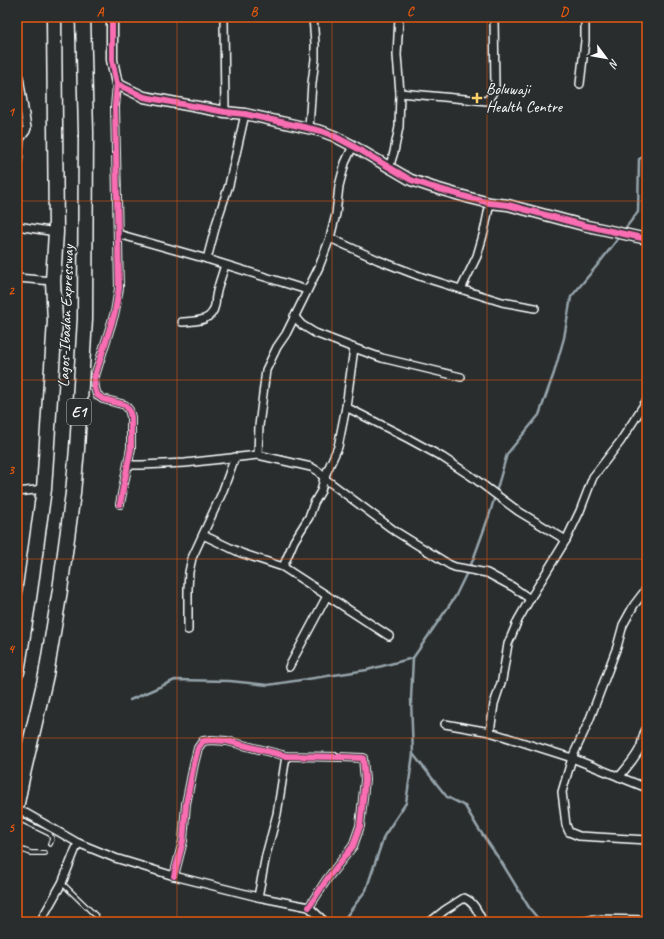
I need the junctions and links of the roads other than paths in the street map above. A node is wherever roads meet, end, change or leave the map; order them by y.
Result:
1 (54, 17) edge
2 (83, 17) edge
3 (112, 17) edge
4 (224, 17) edge
5 (313, 17) edge
6 (398, 17) edge
7 (494, 17) edge
8 (585, 17) edge
9 (17, 64) edge
10 (18, 80) edge
11 (117, 84) junction
12 (580, 84) dead end
13 (400, 93) junction
14 (225, 112) junction
15 (245, 114) junction
16 (309, 128) junction
17 (353, 146) junction
18 (389, 168) junction
19 (17, 175) edge
20 (490, 203) junction
21 (17, 226) edge
22 (56, 232) junction
23 (118, 234) junction
24 (330, 238) junction
25 (647, 239) edge
26 (207, 259) junction
27 (225, 265) junction
28 (17, 278) edge
29 (53, 281) junction
30 (462, 289) junction
31 (307, 290) junction
32 (535, 308) dead end
33 (294, 316) junction
34 (182, 322) dead end
35 (354, 348) junction
36 (461, 377) dead end
37 (647, 400) edge
38 (346, 407) junction
39 (641, 408) junction
40 (647, 414) edge
41 (258, 455) junction
42 (235, 457) junction
43 (128, 465) junction
44 (324, 478) junction
45 (44, 489) junction
46 (17, 492) edge
47 (120, 504) dead end
48 (203, 535) junction
49 (566, 540) junction
50 (283, 567) junction
51 (647, 588) edge
52 (327, 596) junction
53 (530, 598) junction
54 (188, 630) dead end
55 (389, 636) dead end
56 (289, 667) dead end
57 (17, 672) edge
58 (445, 724) dead end
59 (647, 728) edge
60 (490, 732) junction
61 (286, 756) junction
62 (572, 758) junction
63 (619, 776) junction
64 (647, 788) edge
65 (17, 802) edge
66 (17, 808) edge
67 (17, 818) edge
68 (647, 840) edge
69 (78, 843) junction
70 (50, 844) dead end
71 (17, 848) edge
72 (45, 853) dead end
73 (174, 876) junction
74 (62, 883) junction
75 (258, 897) junction
76 (309, 907) junction
77 (647, 920) edge
78 (40, 922) edge
79 (98, 922) edge
80 (325, 922) edge
81 (430, 922) edge
82 (482, 922) edge
83 (581, 922) edge

1 - 22 highway, Lagos-Ibadan Expressway / E1
2 - 65 highway, Lagos-Ibadan Expressway / E1
3 - 11 street
4 - 14 street
5 - 16 street
6 - 13 street
7 - 13 street
8 - 12 street
9 - 10 street
10 - 19 street
11 - 14 street
11 - 23 street
13 - 18 street
14 - 15 street
15 - 16 street
15 - 26 street
16 - 17 street
17 - 18 street
17 - 24 street
18 - 20 street
20 - 25 street
20 - 30 street
21 - 22 street
22 - 29 highway, Lagos-Ibadan Expressway / E1
23 - 26 street
23 - 43 street
24 - 30 street
24 - 31 street
26 - 27 street
27 - 31 street
27 - 34 street
28 - 29 street
29 - 45 highway, Lagos-Ibadan Expressway / E1
30 - 32 street
31 - 33 street
33 - 35 street
33 - 41 street
35 - 36 street
35 - 38 street
37 - 39 street
38 - 44 street
38 - 49 street
39 - 40 street
39 - 49 street
41 - 42 street
41 - 44 street
42 - 43 street
42 - 48 street
43 - 47 street
44 - 50 street
44 - 53 street
45 - 46 street
45 - 57 highway, Lagos-Ibadan Expressway / E1
48 - 50 street
48 - 54 street
49 - 53 street
50 - 52 street
51 - 62 street
52 - 55 street
52 - 56 street
53 - 60 street
58 - 60 street
59 - 63 street
60 - 62 street
61 - 73 street
61 - 75 street
61 - 76 street
62 - 63 street
62 - 68 street
63 - 64 street
66 - 69 street
67 - 70 lane
69 - 73 street
69 - 74 street
71 - 72 lane
73 - 75 street
74 - 78 street
74 - 79 lane
75 - 76 street
76 - 80 street
77 - 83 street
81 - 82 street

